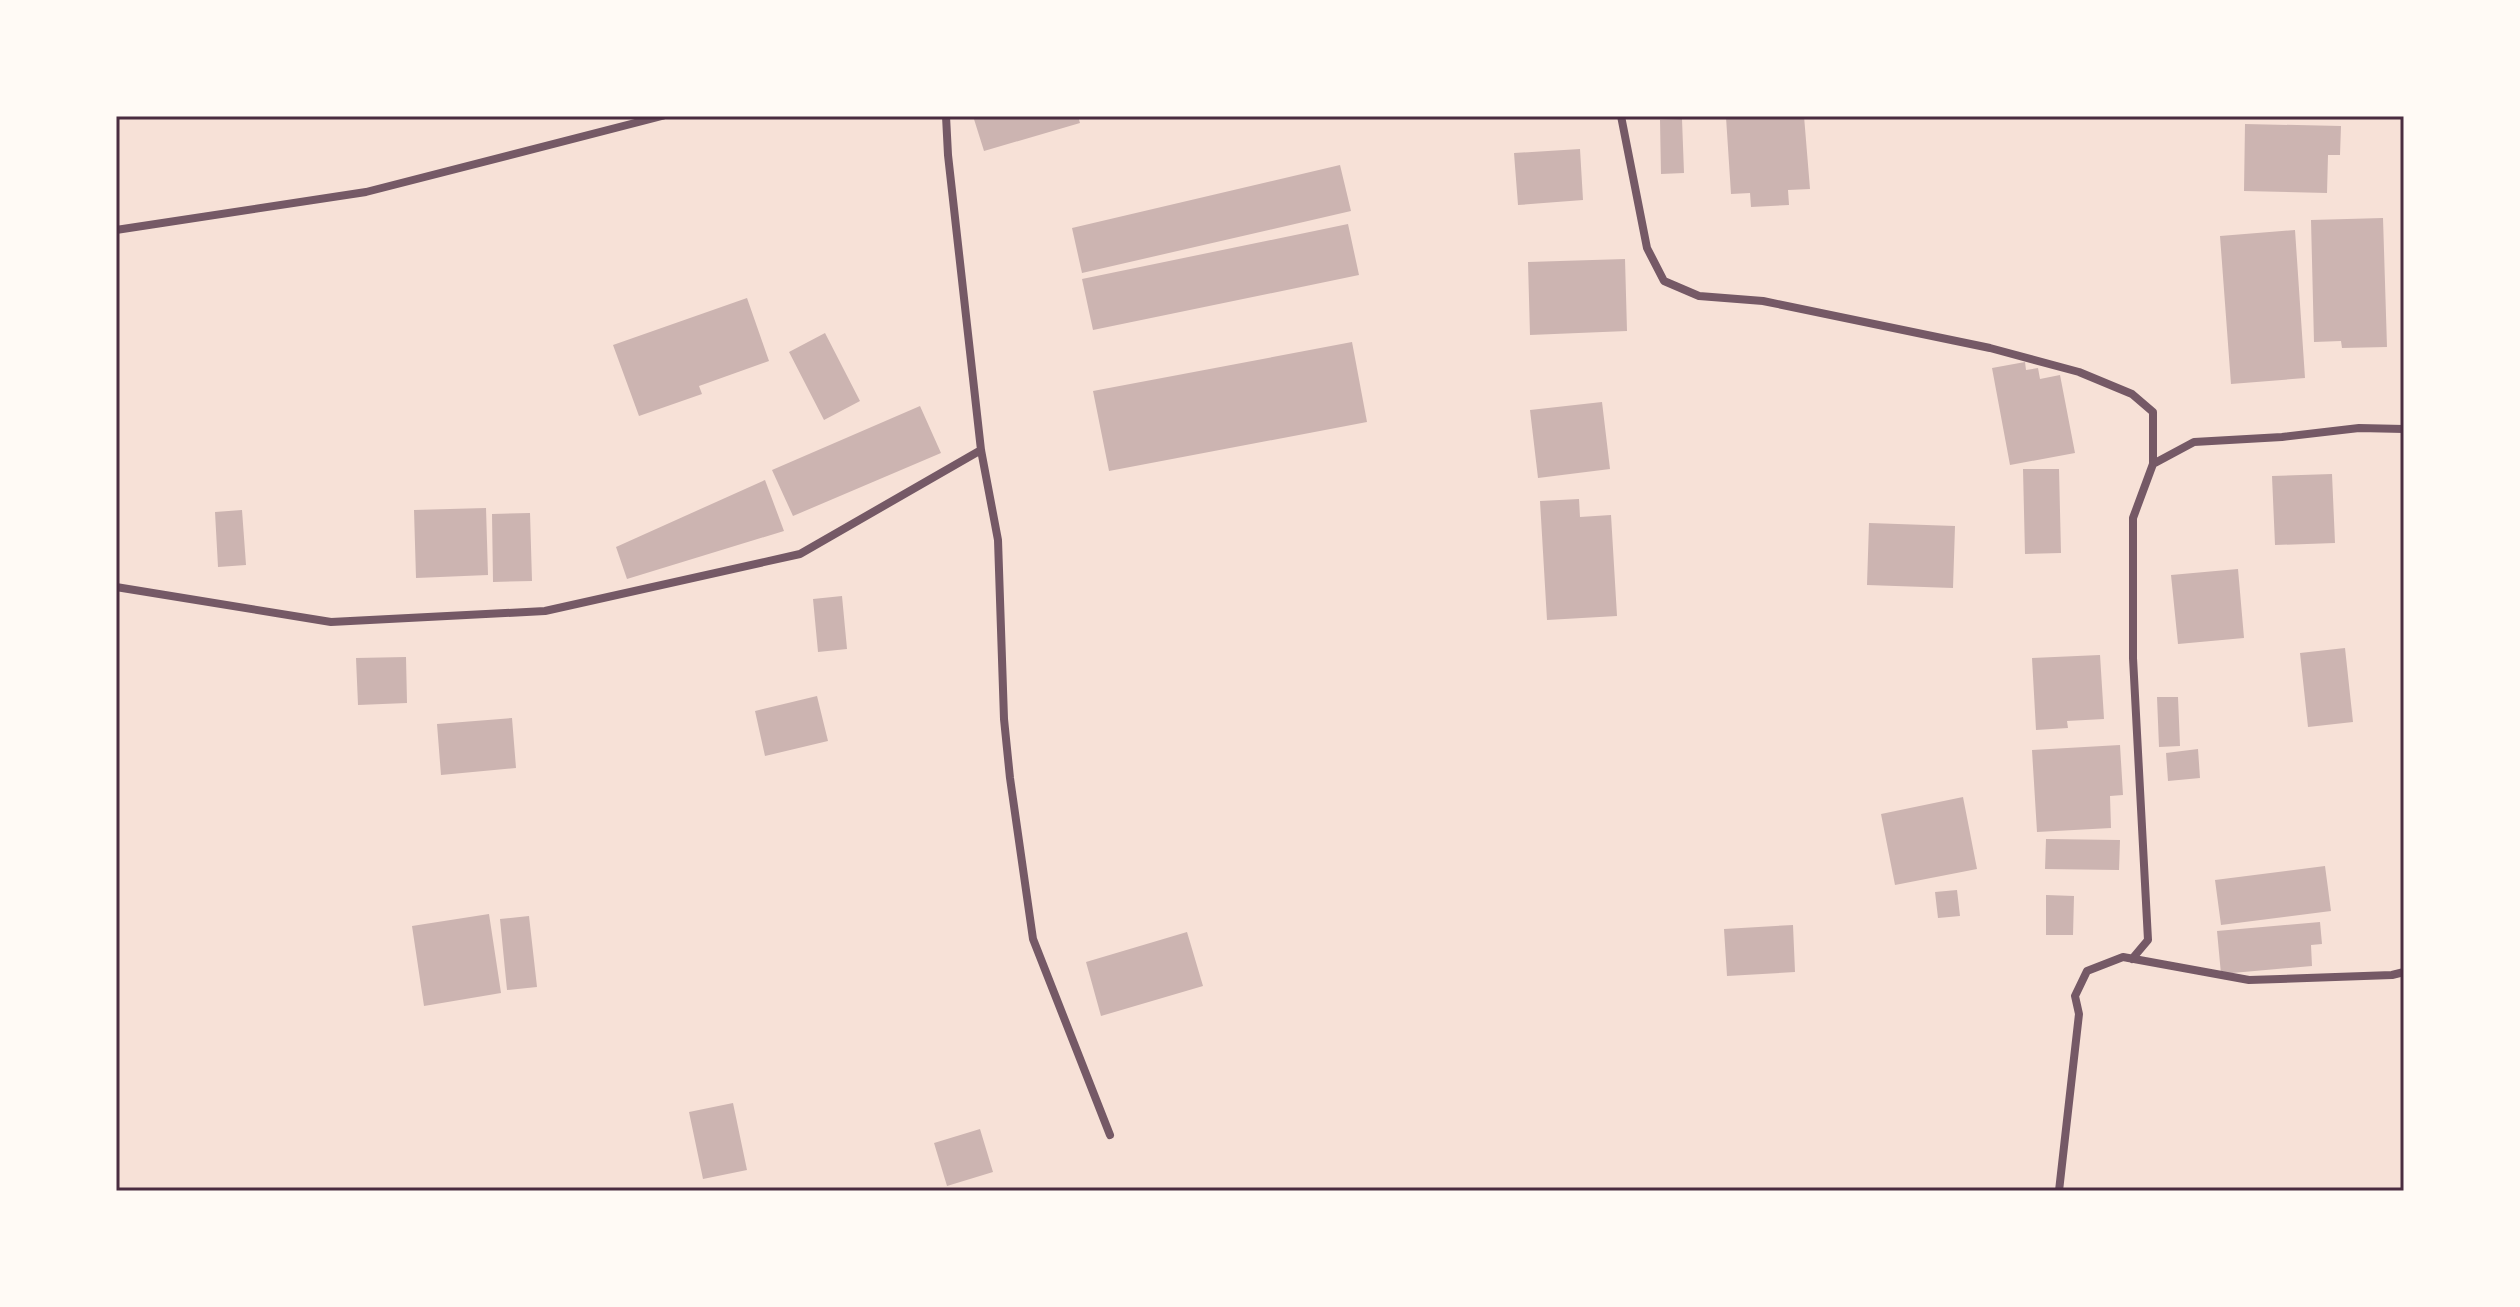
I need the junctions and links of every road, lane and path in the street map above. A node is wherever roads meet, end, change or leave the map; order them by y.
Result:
1 (662, 116) edge
2 (946, 116) edge
3 (1621, 116) edge
4 (116, 230) edge
5 (2404, 429) edge
6 (981, 450) junction
7 (2153, 464) junction
8 (116, 587) edge
9 (2132, 959) junction
10 (2404, 972) edge
11 (1110, 1135) dead end
12 (2059, 1191) edge

1 - 4 street
2 - 6 street
3 - 7 street
5 - 7 street
6 - 8 street
6 - 11 street
7 - 9 street
9 - 10 street
9 - 12 street

